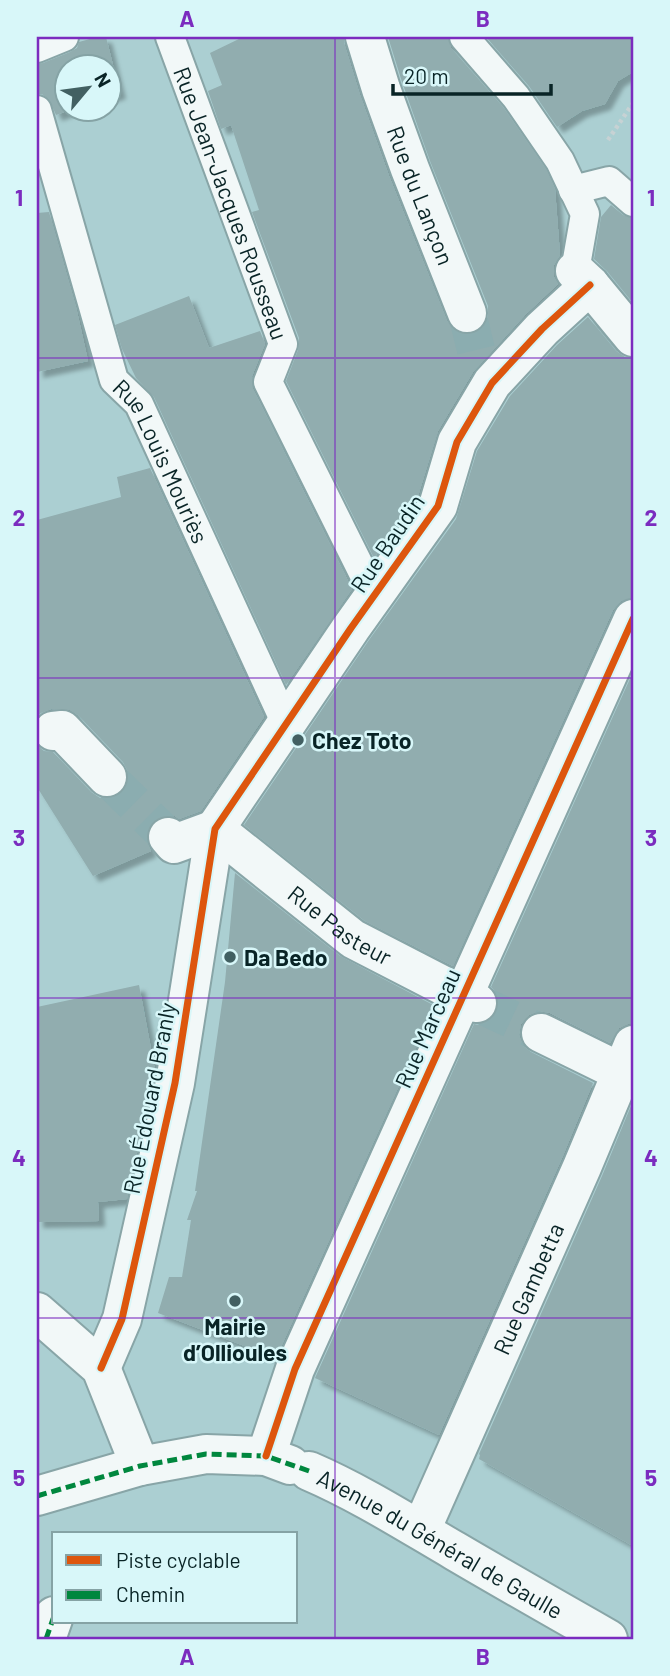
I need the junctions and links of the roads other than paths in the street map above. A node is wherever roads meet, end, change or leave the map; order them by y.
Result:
1 (64, 37) edge
2 (170, 37) edge
3 (365, 37) edge
4 (464, 37) edge
5 (37, 48) edge
6 (37, 110) edge
7 (573, 190) junction
8 (633, 202) edge
9 (583, 278) junction
10 (467, 313) tunnel mouth
11 (633, 337) edge
12 (374, 595) junction
13 (633, 619) edge
14 (286, 724) junction
15 (53, 731) dead end
16 (107, 777) tunnel mouth
17 (215, 829) junction
18 (167, 837) dead end
19 (470, 1000) junction
20 (541, 1033) tunnel mouth
21 (629, 1065) edge
22 (37, 1312) edge
23 (101, 1368) junction
24 (266, 1456) junction
25 (140, 1466) junction
26 (37, 1496) edge
27 (421, 1530) junction
28 (52, 1622) edge
29 (46, 1639) edge
30 (608, 1639) edge

1 - 5 lane
2 - 12 lane, Rue Jean-Jacques Rousseau
3 - 10 street, Rue du Lançon
4 - 7 lane
6 - 14 lane, Rue Louis Mouriès
7 - 8 lane
7 - 9 lane
9 - 11 street
9 - 12 street, Rue Baudin
12 - 14 street, Rue Baudin
13 - 19 street, Rue Marceau
14 - 17 street, Rue Baudin
15 - 16 street
17 - 18 street
17 - 19 street, Rue Pasteur
17 - 23 street, Rue Édouard Branly
19 - 24 street, Rue Marceau
20 - 21 street
21 - 27 street, Rue Gambetta
22 - 23 street
23 - 25 street
24 - 25 street, Avenue du Général de Gaulle
24 - 27 street, Avenue du Général de Gaulle
25 - 26 street, Avenue du Général de Gaulle
27 - 30 street, Avenue du Général de Gaulle
28 - 29 street

